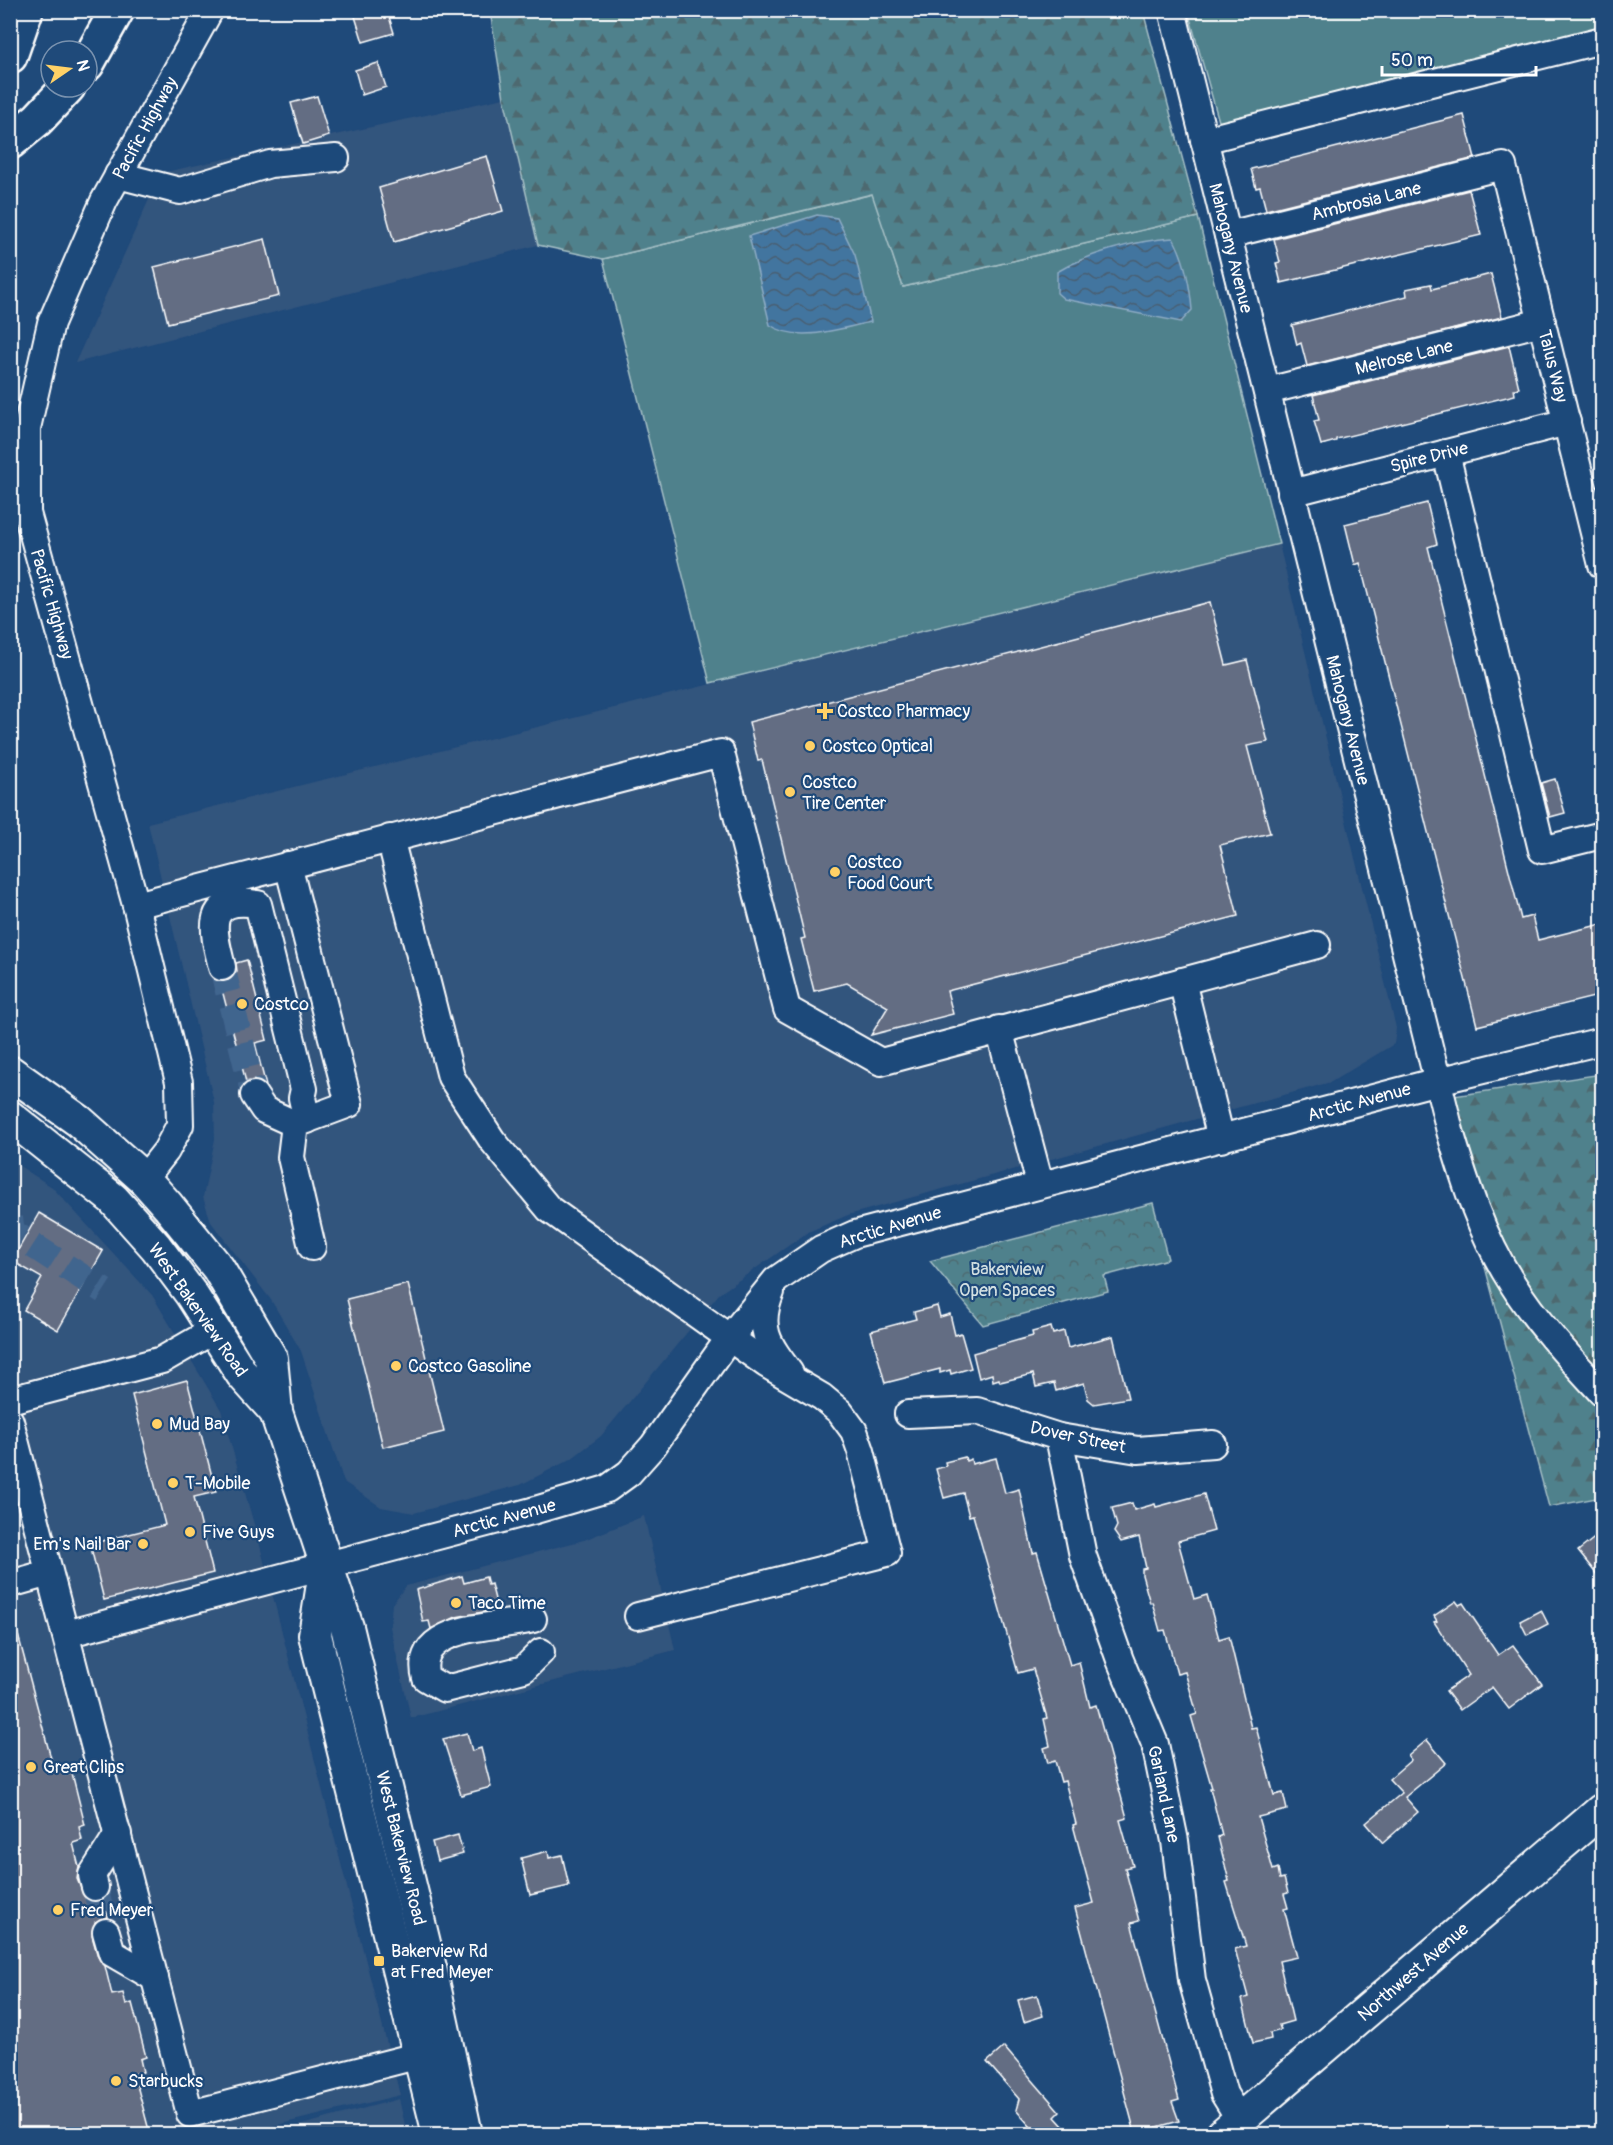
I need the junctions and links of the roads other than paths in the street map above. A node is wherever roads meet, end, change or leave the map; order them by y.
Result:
1 (20, 10) edge
2 (26, 10) edge
3 (117, 10) edge
4 (210, 10) edge
5 (1172, 10) edge
6 (10, 30) edge
7 (1602, 40) edge
8 (99, 42) edge
9 (10, 56) edge
10 (57, 99) edge
11 (1204, 140) junction
12 (10, 142) edge
13 (336, 158) dead end
14 (1503, 166) joint
15 (118, 175) junction
16 (1228, 235) junction
17 (1542, 322) junction
18 (1267, 391) junction
19 (1567, 422) junction
20 (1446, 453) junction
21 (1291, 493) junction
22 (1600, 548) edge
23 (1602, 835) edge
24 (390, 838) junction
25 (288, 865) junction
26 (295, 894) junction
27 (258, 903) junction
28 (136, 904) junction
29 (1317, 945) dead end
30 (222, 966) tunnel mouth
31 (1182, 981) junction
32 (999, 1029) junction
33 (1602, 1041) edge
34 (10, 1072) edge
35 (1438, 1081) junction
36 (254, 1095) tunnel mouth
37 (301, 1114) junction
38 (10, 1117) edge
39 (1221, 1139) junction
40 (144, 1179) junction
41 (1040, 1184) junction
42 (312, 1247) dead end
43 (776, 1280) junction
44 (214, 1329) junction
45 (730, 1337) junction
46 (794, 1378) junction
47 (1602, 1393) edge
48 (10, 1400) edge
49 (276, 1412) junction
50 (908, 1414) dead end
51 (10, 1421) edge
52 (1059, 1437) junction
53 (1214, 1444) dead end
54 (326, 1564) junction
55 (49, 1573) junction
56 (10, 1584) edge
57 (638, 1616) dead end
58 (533, 1619) dead end
59 (66, 1634) junction
60 (542, 1652) dead end
61 (1602, 1810) edge
62 (118, 1834) junction
63 (95, 1887) tunnel mouth
64 (106, 1932) tunnel mouth
65 (155, 1978) junction
66 (420, 2055) junction
67 (1232, 2127) edge
68 (438, 2134) edge
69 (451, 2134) edge
70 (466, 2134) edge

1 - 6 highway
2 - 9 highway
3 - 8 highway
4 - 15 street, Pacific Highway
5 - 11 street, Mahogany Avenue
7 - 11 street
10 - 12 highway
11 - 16 street, Mahogany Avenue
13 - 15 street
14 - 16 street, Ambrosia Lane
14 - 17 street, Talus Way
15 - 28 street, Pacific Highway
16 - 18 street, Mahogany Avenue
17 - 18 street, Melrose Lane
17 - 19 street, Talus Way
18 - 21 street, Mahogany Avenue
19 - 20 street, Spire Drive
19 - 22 street, Talus Way
20 - 21 street, Spire Drive
20 - 23 street
21 - 35 street, Mahogany Avenue
24 - 25 street
24 - 32 street
24 - 45 street
25 - 26 street
25 - 28 street
26 - 27 street
26 - 37 street
27 - 30 street
27 - 37 street
28 - 40 street, Pacific Highway
29 - 31 street
31 - 32 street
31 - 39 street
32 - 41 street
33 - 35 street, Arctic Avenue
34 - 40 main road, West Bakerview Road
35 - 39 street, Arctic Avenue
35 - 47 street, Mahogany Avenue
36 - 37 street
37 - 42 street
38 - 44 main road, West Bakerview Road
39 - 41 street, Arctic Avenue
40 - 49 main road, West Bakerview Road
41 - 43 street, Arctic Avenue
43 - 45 street, Arctic Avenue
43 - 46 street
44 - 48 street
44 - 49 main road, West Bakerview Road
45 - 46 street
45 - 54 street, Arctic Avenue
46 - 57 street
49 - 54 main road, West Bakerview Road
50 - 52 street, Dover Street
51 - 55 street
52 - 53 street, Dover Street
52 - 67 street, Garland Lane
54 - 59 street, Arctic Avenue
54 - 66 main road, West Bakerview Road
54 - 70 main road, West Bakerview Road
55 - 56 street
55 - 59 street
58 - 60 street
59 - 62 street
61 - 67 main road, Northwest Avenue
62 - 63 street
62 - 65 street
64 - 65 street
65 - 66 street
66 - 68 main road, West Bakerview Road
66 - 69 main road

